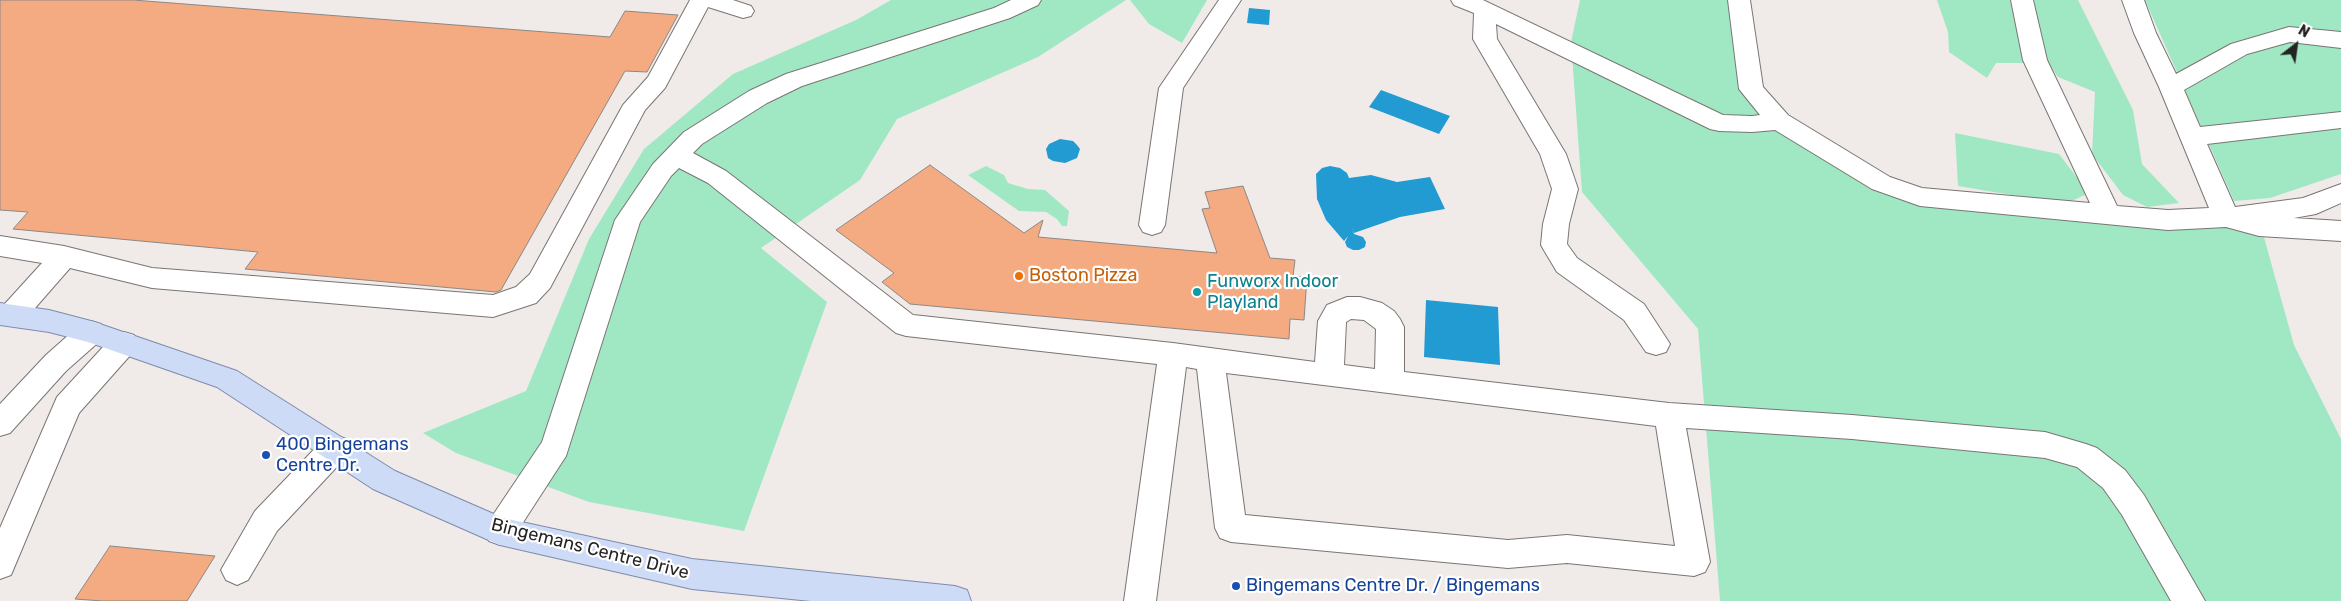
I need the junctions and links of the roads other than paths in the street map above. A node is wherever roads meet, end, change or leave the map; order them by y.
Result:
1 (701, 0) edge
2 (709, 0) edge
3 (1030, 0) edge
4 (1230, 0) edge
5 (1739, 0) edge
6 (2022, 0) edge
7 (2133, 0) edge
8 (1473, 4) edge
9 (743, 11) dead end
10 (2341, 40) edge
11 (2171, 87) junction
12 (2341, 120) edge
13 (1779, 121) junction
14 (2192, 137) junction
15 (677, 156) junction
16 (2341, 193) edge
17 (2108, 214) junction
18 (2226, 217) junction
19 (1152, 225) dead end
20 (2341, 231) edge
21 (0, 246) edge
22 (64, 256) junction
23 (6, 314) edge
24 (91, 332) junction
25 (124, 343) junction
26 (1656, 344) dead end
27 (1173, 354) junction
28 (1210, 359) junction
29 (1329, 375) junction
30 (1389, 382) junction
31 (1669, 415) junction
32 (0, 424) edge
33 (335, 448) junction
34 (500, 531) junction
35 (0, 566) edge
36 (237, 570) dead end
37 (819, 594) edge
38 (919, 599) edge
39 (955, 601) edge
40 (1140, 601) edge
41 (2189, 601) edge

1 - 22 lane
2 - 9 lane
3 - 15 lane
4 - 19 lane
5 - 13 lane
6 - 17 lane
7 - 11 lane
8 - 13 lane
8 - 26 lane
10 - 11 lane
11 - 14 lane
12 - 14 lane
13 - 17 lane
14 - 18 lane
15 - 27 lane
15 - 34 lane
16 - 18 lane
17 - 18 lane
18 - 20 lane
21 - 22 lane
22 - 23 lane
23 - 24 main road, Bingemans Centre Drive
24 - 25 main road, Bingemans Centre Drive
24 - 32 lane
25 - 33 main road, Bingemans Centre Drive
25 - 35 lane
27 - 28 lane
27 - 40 lane
28 - 29 lane
28 - 31 lane
29 - 30 lane
29 - 30 lane
30 - 31 lane
31 - 41 lane
33 - 34 main road, Bingemans Centre Drive
33 - 36 lane
34 - 37 main road, Bingemans Centre Drive
37 - 38 main road, Bingemans Centre Drive
38 - 39 main road, Bingemans Centre Drive

